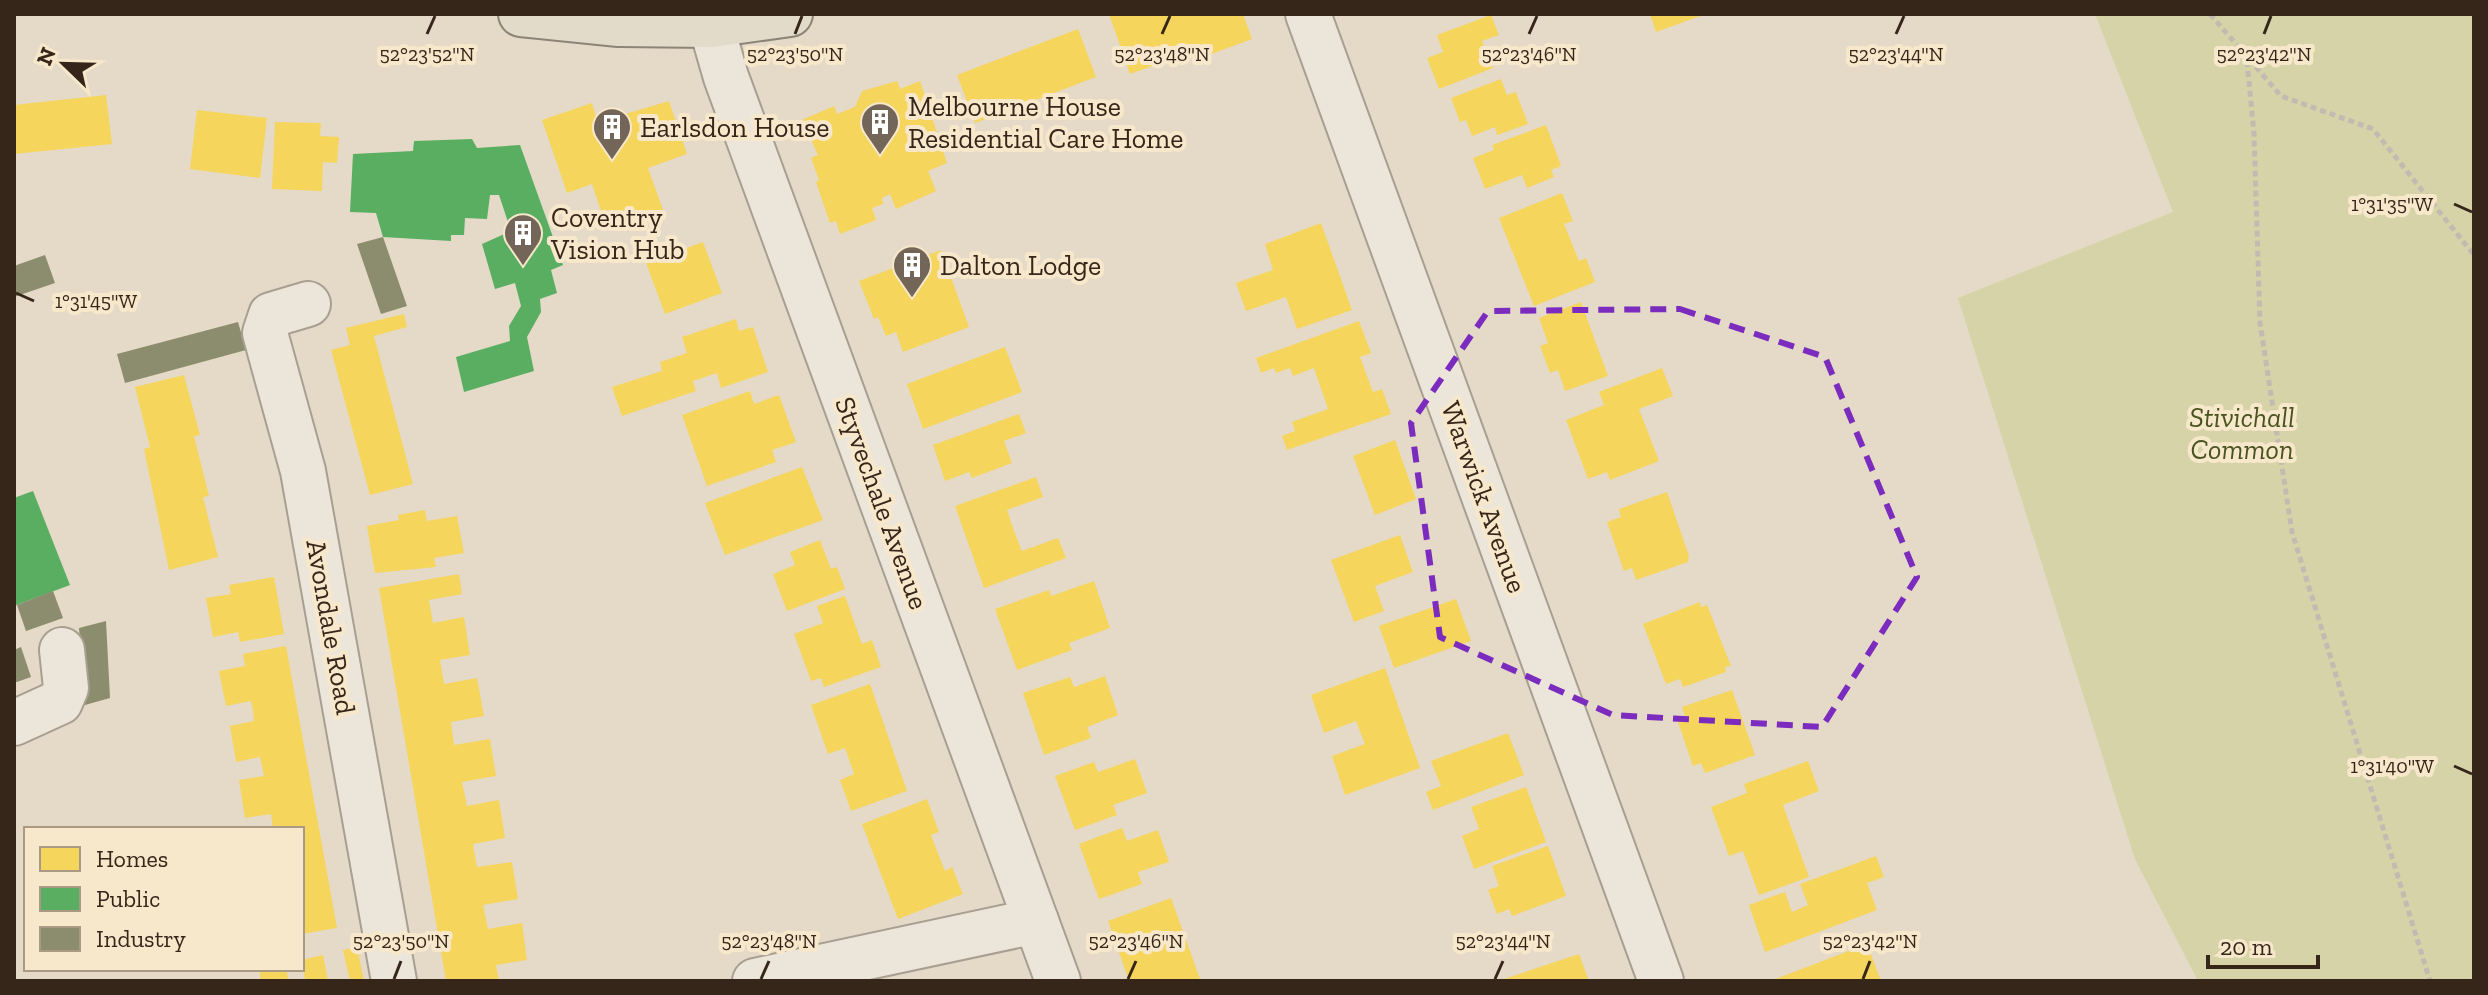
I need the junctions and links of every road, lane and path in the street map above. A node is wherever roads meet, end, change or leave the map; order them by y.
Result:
1 (521, 14) edge
2 (790, 14) edge
3 (1308, 14) edge
4 (2210, 14) edge
5 (711, 25) junction
6 (2247, 61) junction
7 (2474, 255) edge
8 (308, 304) dead end
9 (62, 650) dead end
10 (14, 723) edge
11 (1036, 921) junction
12 (394, 981) edge
13 (755, 981) edge
14 (1058, 981) edge
15 (1661, 981) edge
16 (2430, 981) edge

1 - 5 main road
2 - 5 main road
3 - 15 street, Warwick Avenue
4 - 6 path
5 - 11 street, Styvechale Avenue
6 - 7 path
6 - 16 path
8 - 12 street, Avondale Road
9 - 10 street
11 - 13 street
11 - 14 street, Styvechale Avenue

